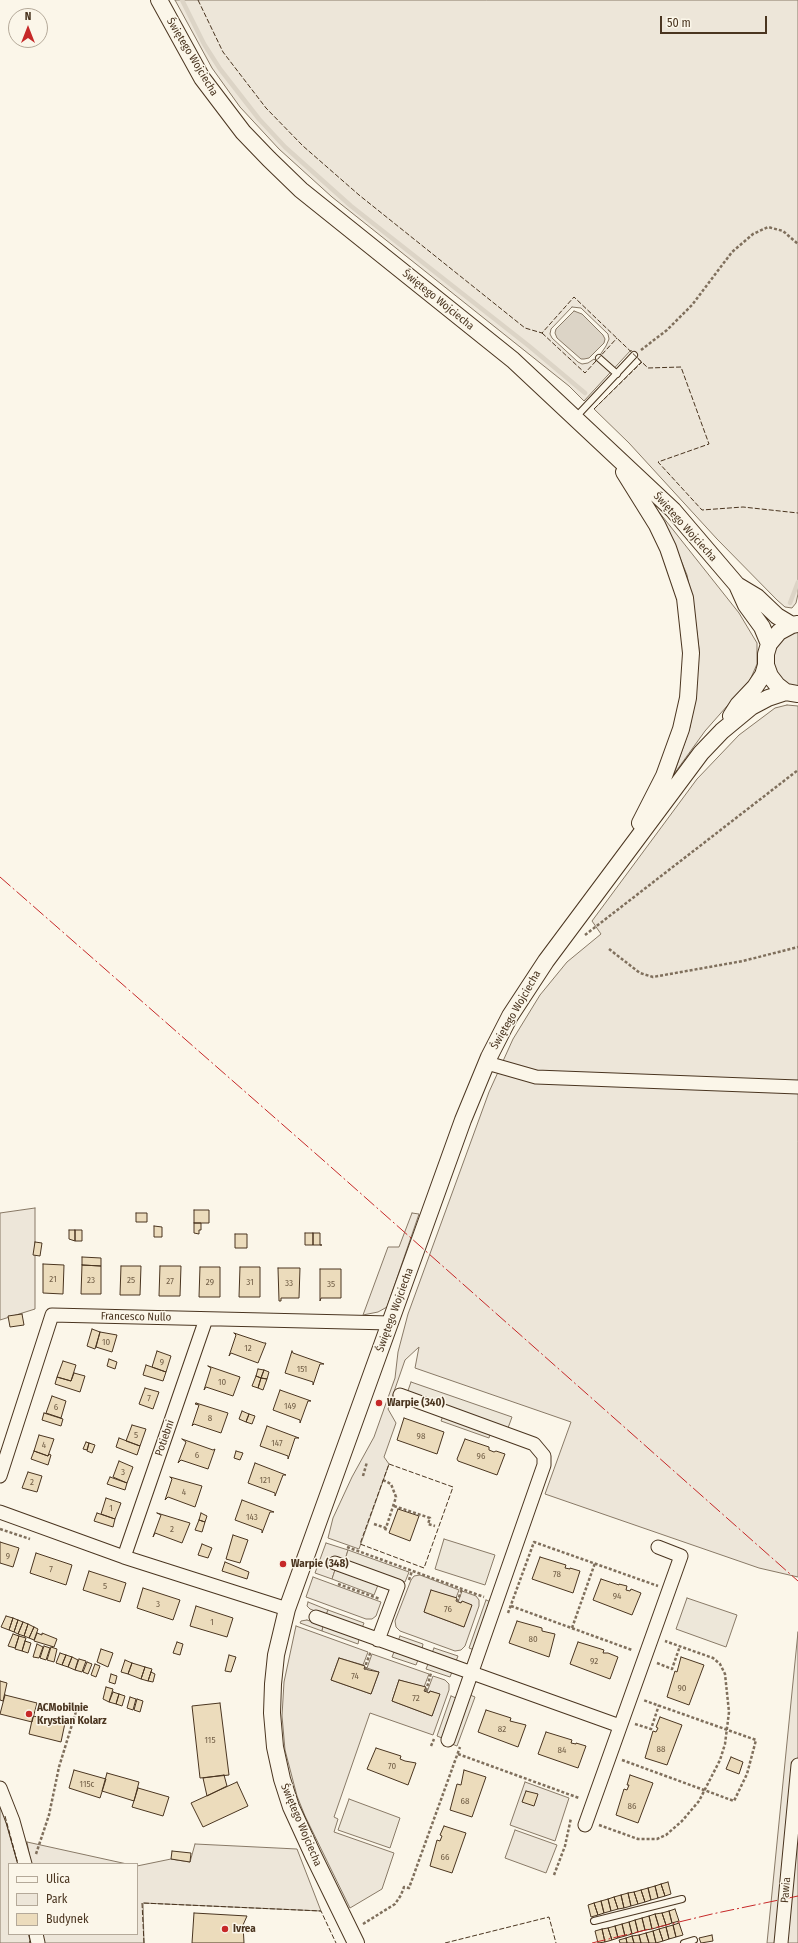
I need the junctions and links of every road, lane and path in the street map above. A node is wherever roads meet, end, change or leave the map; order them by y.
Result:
1 (159, 0) edge
2 (798, 244) edge
3 (634, 354) joint
4 (599, 358) dead end
5 (617, 374) junction
6 (575, 418) junction
7 (614, 455) junction
8 (736, 585) junction
9 (795, 624) edge
10 (769, 644) junction
11 (766, 665) junction
12 (792, 693) edge
13 (722, 731) junction
14 (798, 770) edge
15 (628, 850) junction
16 (582, 938) dead end
17 (798, 947) edge
18 (609, 949) dead end
19 (487, 1063) junction
20 (798, 1087) edge
21 (206, 1319) junction
22 (390, 1323) junction
23 (400, 1394) dead end
24 (367, 1462) dead end
25 (0, 1476) edge
26 (362, 1476) dead end
27 (383, 1480) dead end
28 (394, 1506) junction
29 (0, 1512) edge
30 (374, 1524) dead end
31 (435, 1526) dead end
32 (347, 1547) dead end
33 (658, 1547) dead end
34 (124, 1557) junction
35 (335, 1563) dead end
36 (595, 1563) junction
37 (412, 1571) junction
38 (338, 1584) dead end
39 (407, 1584) dead end
40 (462, 1589) junction
41 (653, 1592) dead end
42 (384, 1601) dead end
43 (457, 1602) dead end
44 (482, 1604) dead end
45 (511, 1606) junction
46 (287, 1609) junction
47 (316, 1617) dead end
48 (506, 1621) dead end
49 (572, 1628) junction
50 (378, 1640) junction
51 (665, 1640) dead end
52 (635, 1643) dead end
53 (680, 1646) junction
54 (364, 1649) dead end
55 (632, 1650) junction
56 (371, 1651) junction
57 (378, 1654) dead end
58 (630, 1658) dead end
59 (657, 1663) dead end
60 (366, 1670) dead end
61 (424, 1670) dead end
62 (431, 1673) junction
63 (471, 1673) junction
64 (438, 1675) dead end
65 (426, 1691) dead end
66 (643, 1700) dead end
67 (78, 1705) dead end
68 (659, 1705) junction
69 (635, 1724) dead end
70 (620, 1726) junction
71 (728, 1730) junction
72 (436, 1732) dead end
73 (463, 1739) dead end
74 (448, 1740) dead end
75 (432, 1746) dead end
76 (458, 1754) junction
77 (622, 1760) dead end
78 (798, 1765) edge
79 (0, 1788) edge
80 (706, 1790) junction
81 (582, 1791) dead end
82 (579, 1798) junction
83 (576, 1805) dead end
84 (574, 1812) dead end
85 (592, 1825) joint
86 (29, 1862) edge
87 (554, 1875) dead end
88 (682, 1899) dead end
89 (361, 1921) dead end
90 (594, 1921) dead end
91 (694, 1940) dead end
92 (356, 1943) edge
93 (684, 1943) edge
94 (781, 1943) edge

1 - 6 street, Świętego Wojciecha
2 - 3 path
3 - 5 lane
4 - 5 lane
5 - 6 lane
6 - 7 street, Świętego Wojciecha
7 - 8 street, Świętego Wojciecha
7 - 15 street
8 - 9 street, Świętego Wojciecha
8 - 10 street, Świętego Wojciecha
9 - 10 street
10 - 11 street, Świętego Wojciecha
11 - 12 street
11 - 13 street, Świętego Wojciecha
12 - 13 street, Świętego Wojciecha
13 - 15 street, Świętego Wojciecha
14 - 16 path
15 - 19 street, Świętego Wojciecha
17 - 18 path
19 - 20 street
19 - 22 street, Świętego Wojciecha
21 - 22 street, Francesco Nullo
21 - 25 street, Francesco Nullo
21 - 34 street, Potiebni
22 - 46 street, Świętego Wojciecha
23 - 63 street
24 - 26 path
27 - 28 path
28 - 30 path
28 - 31 path
29 - 34 street
32 - 37 path
33 - 70 street
34 - 46 street
35 - 50 street
36 - 41 path
36 - 45 path
36 - 49 path
37 - 39 path
37 - 40 path
38 - 42 path
40 - 43 path
40 - 44 path
45 - 48 path
45 - 49 path
46 - 92 street, Świętego Wojciecha
47 - 50 street
49 - 55 path
50 - 63 street
51 - 53 path
52 - 55 path
53 - 59 path
53 - 71 path
54 - 56 path
55 - 58 path
56 - 57 path
56 - 60 path
61 - 62 path
62 - 64 path
62 - 65 path
63 - 70 street
63 - 74 street
66 - 68 path
67 - 86 path
68 - 69 path
68 - 71 path
70 - 85 street
71 - 80 path
71 - 80 path
72 - 75 path
73 - 76 path
76 - 82 path
76 - 89 path
77 - 80 path
78 - 94 street, Pawia
79 - 86 street
80 - 85 path
81 - 82 path
82 - 83 path
84 - 87 path
88 - 90 lane
91 - 93 lane

